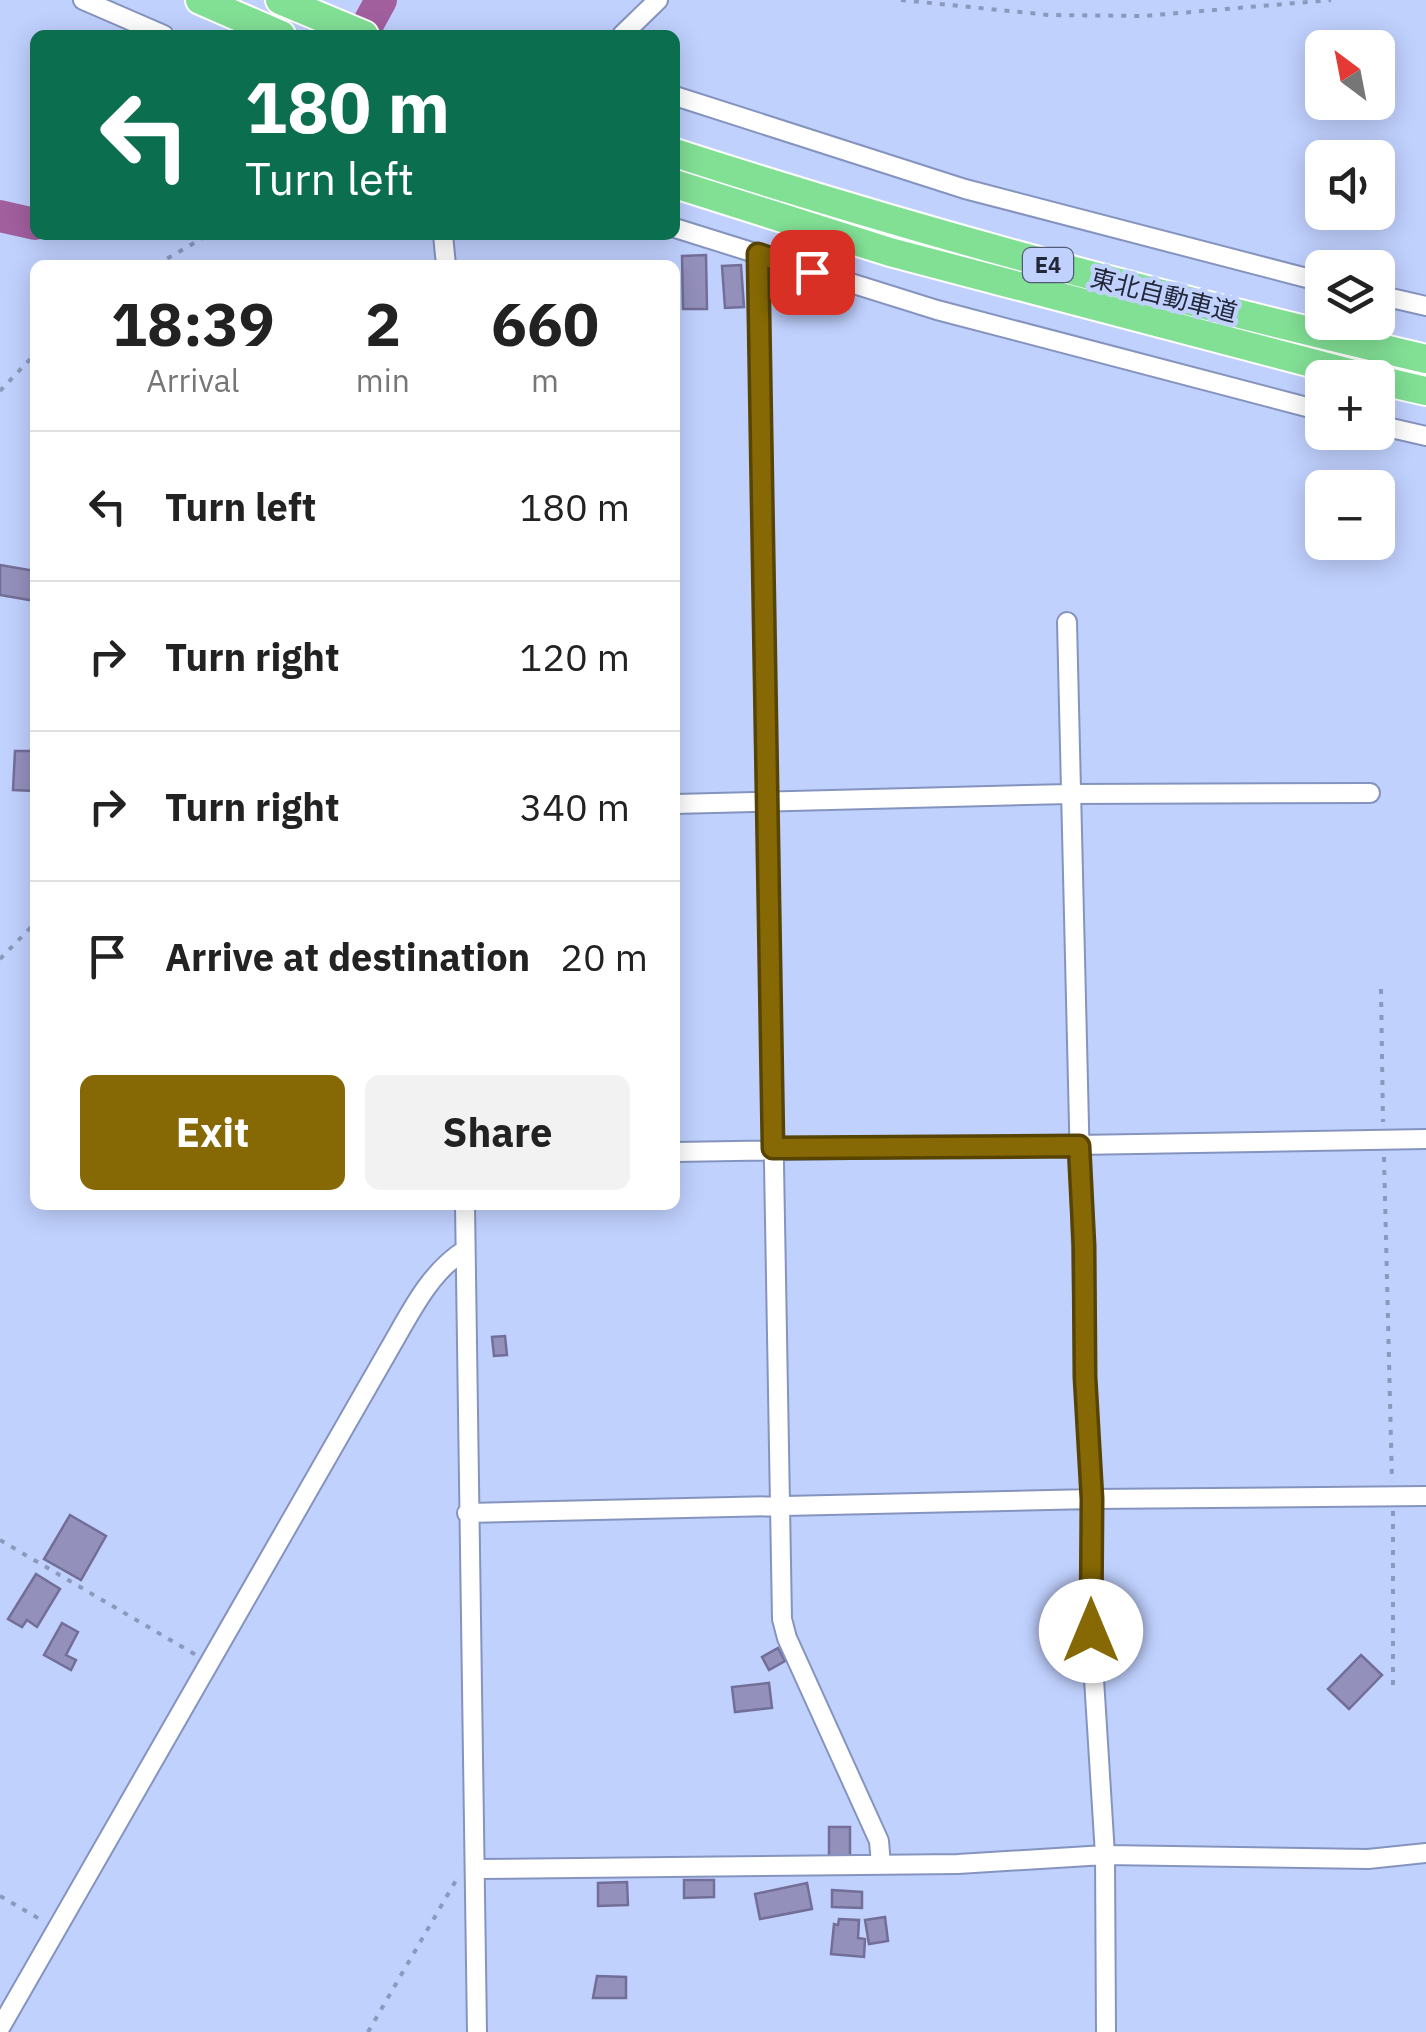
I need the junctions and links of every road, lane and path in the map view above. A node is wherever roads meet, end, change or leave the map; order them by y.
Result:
1 (83, 0) edge
2 (280, 0) edge
3 (658, 0) edge
4 (901, 0) edge
5 (1331, 0) edge
6 (213, 6) edge
7 (152, 30) edge
8 (268, 30) edge
9 (352, 30) edge
10 (627, 30) edge
11 (680, 98) edge
12 (680, 154) edge
13 (680, 186) edge
14 (680, 230) edge
15 (199, 240) edge
16 (758, 254) junction
17 (165, 260) edge
18 (1305, 278) edge
19 (1395, 298) edge
20 (1426, 306) edge
21 (30, 359) edge
22 (1426, 359) edge
23 (1305, 361) edge
24 (1395, 384) edge
25 (0, 391) edge
26 (1426, 391) edge
27 (1305, 407) edge
28 (1395, 429) edge
29 (1426, 436) edge
30 (1068, 622) dead end
31 (1370, 793) dead end
32 (1069, 794) junction
33 (767, 801) junction
34 (680, 804) edge
35 (30, 928) edge
36 (0, 959) edge
37 (1381, 989) dead end
38 (1426, 1139) edge
39 (1384, 1140) junction
40 (1079, 1146) junction
41 (773, 1148) junction
42 (680, 1152) edge
43 (465, 1210) edge
44 (465, 1250) junction
45 (1426, 1496) edge
46 (1393, 1497) junction
47 (1092, 1499) junction
48 (780, 1506) junction
49 (468, 1513) junction
50 (0, 1540) edge
51 (209, 1663) junction
52 (1393, 1687) dead end
53 (1426, 1853) edge
54 (1104, 1855) junction
55 (881, 1865) junction
56 (475, 1869) junction
57 (0, 1896) edge
58 (57, 1929) junction
59 (0, 2028) edge
60 (368, 2032) edge
61 (477, 2032) edge
62 (1106, 2032) edge

1 - 7 street
2 - 9 highway
3 - 10 street
4 - 5 path
6 - 8 highway
11 - 18 street
12 - 22 highway, 東北自動車道 / E4
13 - 23 highway, 東北自動車道 / E4
14 - 16 street
15 - 17 path
16 - 27 street
16 - 33 street
19 - 20 street
21 - 25 path
24 - 26 highway
28 - 29 street
30 - 32 street
31 - 32 street
32 - 33 street
32 - 40 street
33 - 34 street
33 - 41 street
35 - 36 path
37 - 39 path
38 - 39 street
39 - 40 street
39 - 46 path
40 - 41 street
40 - 47 street
41 - 42 street
41 - 48 street
43 - 44 street
44 - 49 street
44 - 51 street
45 - 46 street
46 - 47 street
46 - 52 path
47 - 48 street
47 - 54 street
48 - 49 street
48 - 55 street
49 - 56 street
50 - 51 path
51 - 58 street
53 - 54 street
54 - 55 street
54 - 62 street
55 - 56 street
56 - 60 path
56 - 61 street
57 - 58 path
58 - 59 street

